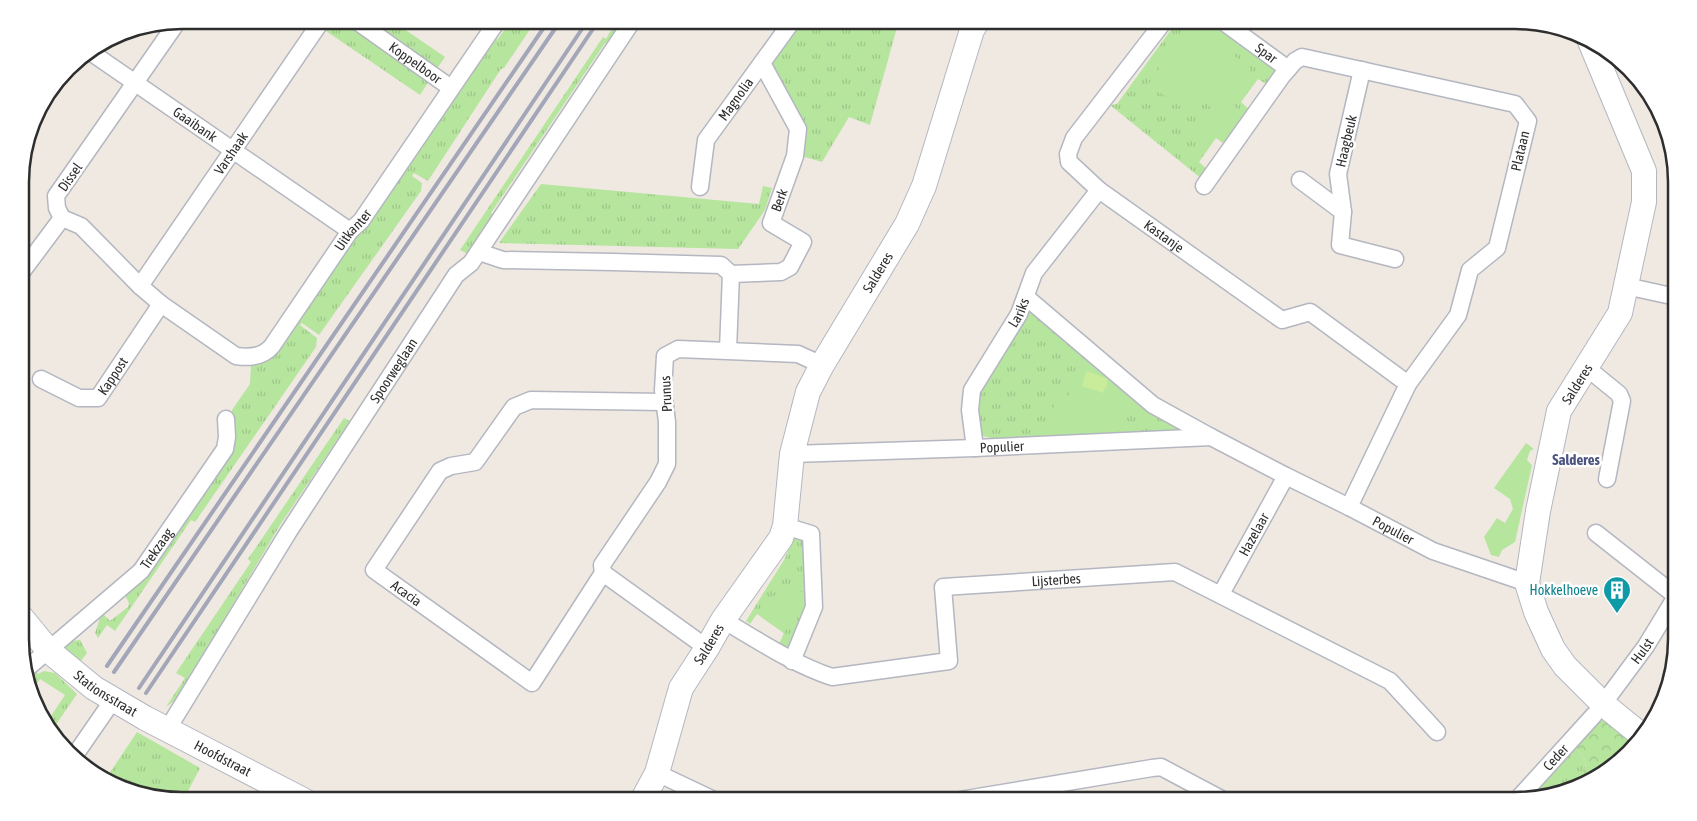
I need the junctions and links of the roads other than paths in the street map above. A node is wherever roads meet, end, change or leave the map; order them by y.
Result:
1 (172, 29) edge
2 (316, 29) edge
3 (368, 29) edge
4 (492, 29) edge
5 (626, 29) edge
6 (787, 29) edge
7 (973, 29) edge
8 (1158, 29) edge
9 (1233, 29) edge
10 (1594, 50) edge
11 (95, 55) edge
12 (762, 63) junction
13 (1288, 69) junction
14 (1362, 70) junction
15 (135, 82) junction
16 (451, 88) junction
17 (232, 151) junction
18 (1300, 180) dead end
19 (1204, 186) dead end
20 (700, 187) dead end
21 (1099, 190) junction
22 (1343, 212) junction
23 (62, 218) junction
24 (350, 231) junction
25 (479, 252) junction
26 (1395, 259) dead end
27 (29, 264) edge
28 (731, 274) junction
29 (140, 286) junction
30 (1626, 286) junction
31 (1668, 295) edge
32 (1026, 297) junction
33 (161, 304) junction
34 (728, 350) junction
35 (822, 365) junction
36 (1587, 368) junction
37 (41, 379) dead end
38 (1408, 384) junction
39 (664, 402) junction
40 (226, 419) dead end
41 (1211, 437) junction
42 (975, 448) junction
43 (792, 454) junction
44 (1286, 476) junction
45 (1607, 478) dead end
46 (1349, 507) junction
47 (784, 526) junction
48 (1596, 533) dead end
49 (603, 573) junction
50 (1527, 583) junction
51 (1668, 588) edge
52 (1221, 594) junction
53 (1668, 610) edge
54 (724, 620) junction
55 (29, 627) edge
56 (707, 648) junction
57 (49, 651) junction
58 (792, 661) junction
59 (31, 665) edge
60 (113, 700) junction
61 (1599, 709) junction
62 (167, 730) junction
63 (1437, 732) dead end
64 (1637, 732) edge
65 (78, 751) edge
66 (657, 773) junction
67 (288, 792) edge
68 (647, 792) edge
69 (697, 792) edge
70 (1009, 792) edge
71 (1199, 792) edge
72 (1524, 792) edge

1 - 15 street, Dissel
2 - 17 street, Varshaak
3 - 16 street, Koppelboor
4 - 16 street, Uitkanter
5 - 25 street, Spoorweglaan
6 - 12 street, Magnolia
7 - 35 street, Salderes
8 - 21 street, Kastanje
9 - 13 street, Spar
10 - 30 street, Salderes
11 - 15 street, Gaaibank
12 - 20 street, Magnolia
12 - 28 street, Berk
13 - 14 street, Plataan
13 - 19 street, Plataan
14 - 22 street, Haagbeuk
14 - 38 street, Plataan
15 - 17 street, Gaaibank
15 - 23 street, Dissel
16 - 24 street, Uitkanter
17 - 24 street, Gaaibank
17 - 29 street, Varshaak
18 - 22 street
21 - 32 street, Lariks
21 - 38 street, Kastanje
22 - 26 street, Haagbeuk
23 - 27 street
23 - 29 street
24 - 33 street, Uitkanter
25 - 28 street, Berk
25 - 62 street, Spoorweglaan
28 - 34 street
29 - 33 street
30 - 31 street
30 - 36 street, Salderes
32 - 41 street, Populier
32 - 42 street, Lariks
33 - 37 street, Kappost
34 - 35 street, Prunus
34 - 39 street, Prunus
35 - 43 street, Salderes
36 - 45 street
36 - 50 street, Salderes
38 - 46 street, Plataan
39 - 49 street, Prunus
39 - 49 street, Acacia
40 - 57 street, Trekzaag
41 - 42 street, Populier
41 - 44 street, Populier
42 - 43 street, Populier
43 - 47 street, Salderes
44 - 46 street, Populier
44 - 52 street, Hazelaar
46 - 50 street, Populier
47 - 54 street, Salderes
47 - 58 street
48 - 51 street
49 - 56 street
50 - 61 street, Salderes
52 - 58 street, Lijsterbes
52 - 63 street, Lijsterbes
53 - 61 street, Hulst
54 - 56 street, Salderes
54 - 58 street, Lijsterbes
55 - 57 street, Stationsstraat
56 - 66 street, Salderes
57 - 59 street, Trekzaag
57 - 60 street, Stationsstraat
60 - 62 street, Stationsstraat
60 - 65 street
61 - 64 street, Salderes
61 - 72 street, Ceder
62 - 67 street, Hoofdstraat
66 - 68 street, Salderes
66 - 69 street
70 - 71 street

